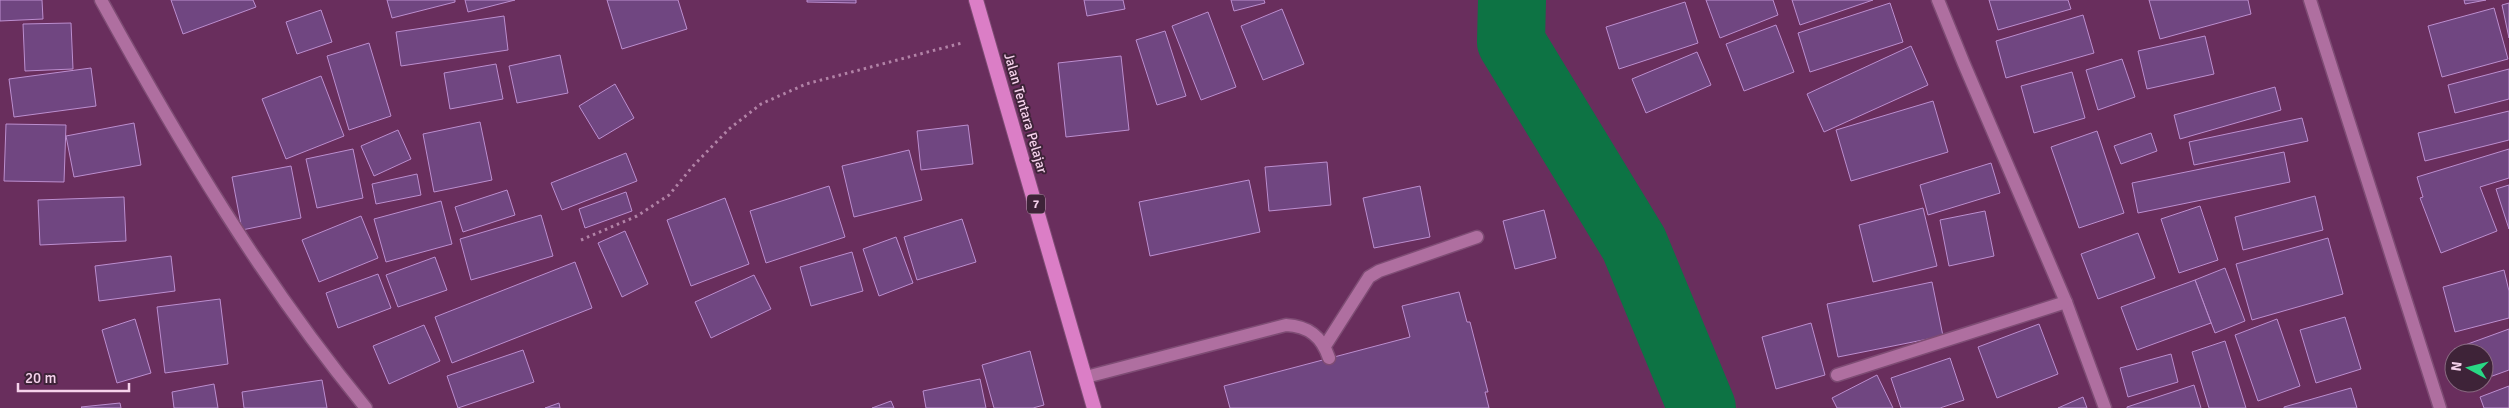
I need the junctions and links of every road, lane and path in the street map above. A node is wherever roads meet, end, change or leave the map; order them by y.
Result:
1 (101, 0) edge
2 (976, 0) edge
3 (1938, 0) edge
4 (2310, 0) edge
5 (987, 37) junction
6 (1477, 237) dead end
7 (581, 240) dead end
8 (2066, 302) junction
9 (1837, 375) dead end
10 (1086, 377) junction
11 (366, 408) edge
12 (1094, 408) edge
13 (2105, 408) edge
14 (2440, 408) edge

1 - 11 street
2 - 5 highway, Jalan Tentara Pelajar / 7
3 - 8 street
4 - 14 street
5 - 7 path
5 - 10 highway, Jalan Tentara Pelajar / 7
6 - 10 street
8 - 9 street
8 - 13 street
10 - 12 highway, Jalan Tentara Pelajar / 7

